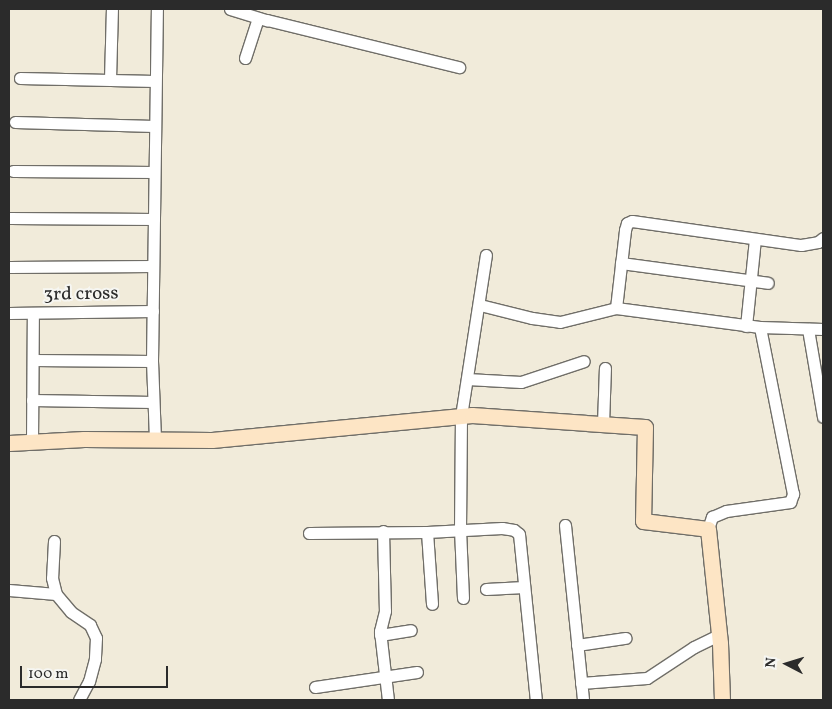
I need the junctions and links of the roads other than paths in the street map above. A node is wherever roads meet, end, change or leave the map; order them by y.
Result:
1 (112, 9) edge
2 (157, 9) edge
3 (230, 9) edge
4 (258, 18) junction
5 (245, 58) dead end
6 (458, 67) dead end
7 (20, 78) dead end
8 (110, 79) junction
9 (155, 81) junction
10 (14, 122) dead end
11 (154, 126) junction
12 (13, 171) dead end
13 (154, 172) junction
14 (9, 218) edge
15 (154, 219) junction
16 (823, 238) edge
17 (755, 239) junction
18 (486, 255) dead end
19 (621, 263) junction
20 (153, 266) junction
21 (9, 267) edge
22 (750, 280) junction
23 (768, 283) dead end
24 (480, 305) junction
25 (616, 308) junction
26 (153, 311) junction
27 (9, 313) edge
28 (33, 313) junction
29 (746, 326) junction
30 (760, 327) junction
31 (808, 328) junction
32 (823, 329) edge
33 (33, 360) junction
34 (152, 361) junction
35 (584, 361) dead end
36 (605, 368) dead end
37 (467, 379) junction
38 (32, 400) junction
39 (154, 402) junction
40 (461, 416) junction
41 (823, 417) edge
42 (603, 424) junction
43 (155, 440) junction
44 (32, 442) junction
45 (9, 443) edge
46 (565, 525) dead end
47 (708, 529) junction
48 (460, 530) junction
49 (383, 532) junction
50 (427, 532) junction
51 (309, 533) dead end
52 (54, 541) dead end
53 (524, 586) junction
54 (486, 589) dead end
55 (9, 590) edge
56 (56, 594) junction
57 (463, 598) dead end
58 (432, 604) dead end
59 (411, 630) dead end
60 (380, 635) junction
61 (719, 635) junction
62 (625, 638) dead end
63 (577, 645) junction
64 (417, 672) dead end
65 (385, 677) junction
66 (581, 683) junction
67 (315, 687) dead end
68 (80, 700) edge
69 (388, 700) edge
70 (536, 700) edge
71 (583, 700) edge
72 (722, 700) edge

1 - 8 street
2 - 9 street
3 - 4 street
4 - 5 street
4 - 6 street
7 - 8 street
8 - 9 street
9 - 11 street
10 - 11 street
11 - 13 street
12 - 13 street
13 - 15 street
14 - 15 street
15 - 20 street
16 - 17 street
17 - 19 street
17 - 22 street
18 - 24 street
19 - 22 street
19 - 25 street
20 - 21 street
20 - 26 street
22 - 23 street
22 - 29 street
24 - 25 street
24 - 37 street
25 - 29 street
26 - 28 street, 3rd cross
26 - 34 street
27 - 28 street, 3rd cross
28 - 33 street
29 - 30 street
30 - 31 street
30 - 47 street
31 - 32 street
31 - 41 street
33 - 34 street
33 - 38 street
34 - 39 street
35 - 37 street
36 - 42 street
37 - 40 street
38 - 39 street
38 - 44 street
39 - 43 street
40 - 42 street
40 - 43 street
40 - 48 street
42 - 47 street
43 - 44 street
44 - 45 street
46 - 63 street
47 - 61 street
48 - 50 street
48 - 53 street
48 - 57 street
49 - 50 street
49 - 51 street
49 - 60 street
50 - 58 street
52 - 56 street
53 - 54 street
53 - 70 street
55 - 56 street
56 - 68 street
59 - 60 street
60 - 65 street
61 - 66 street
61 - 72 street
62 - 63 street
63 - 66 street
64 - 65 street
65 - 67 street
65 - 69 street
66 - 71 street

